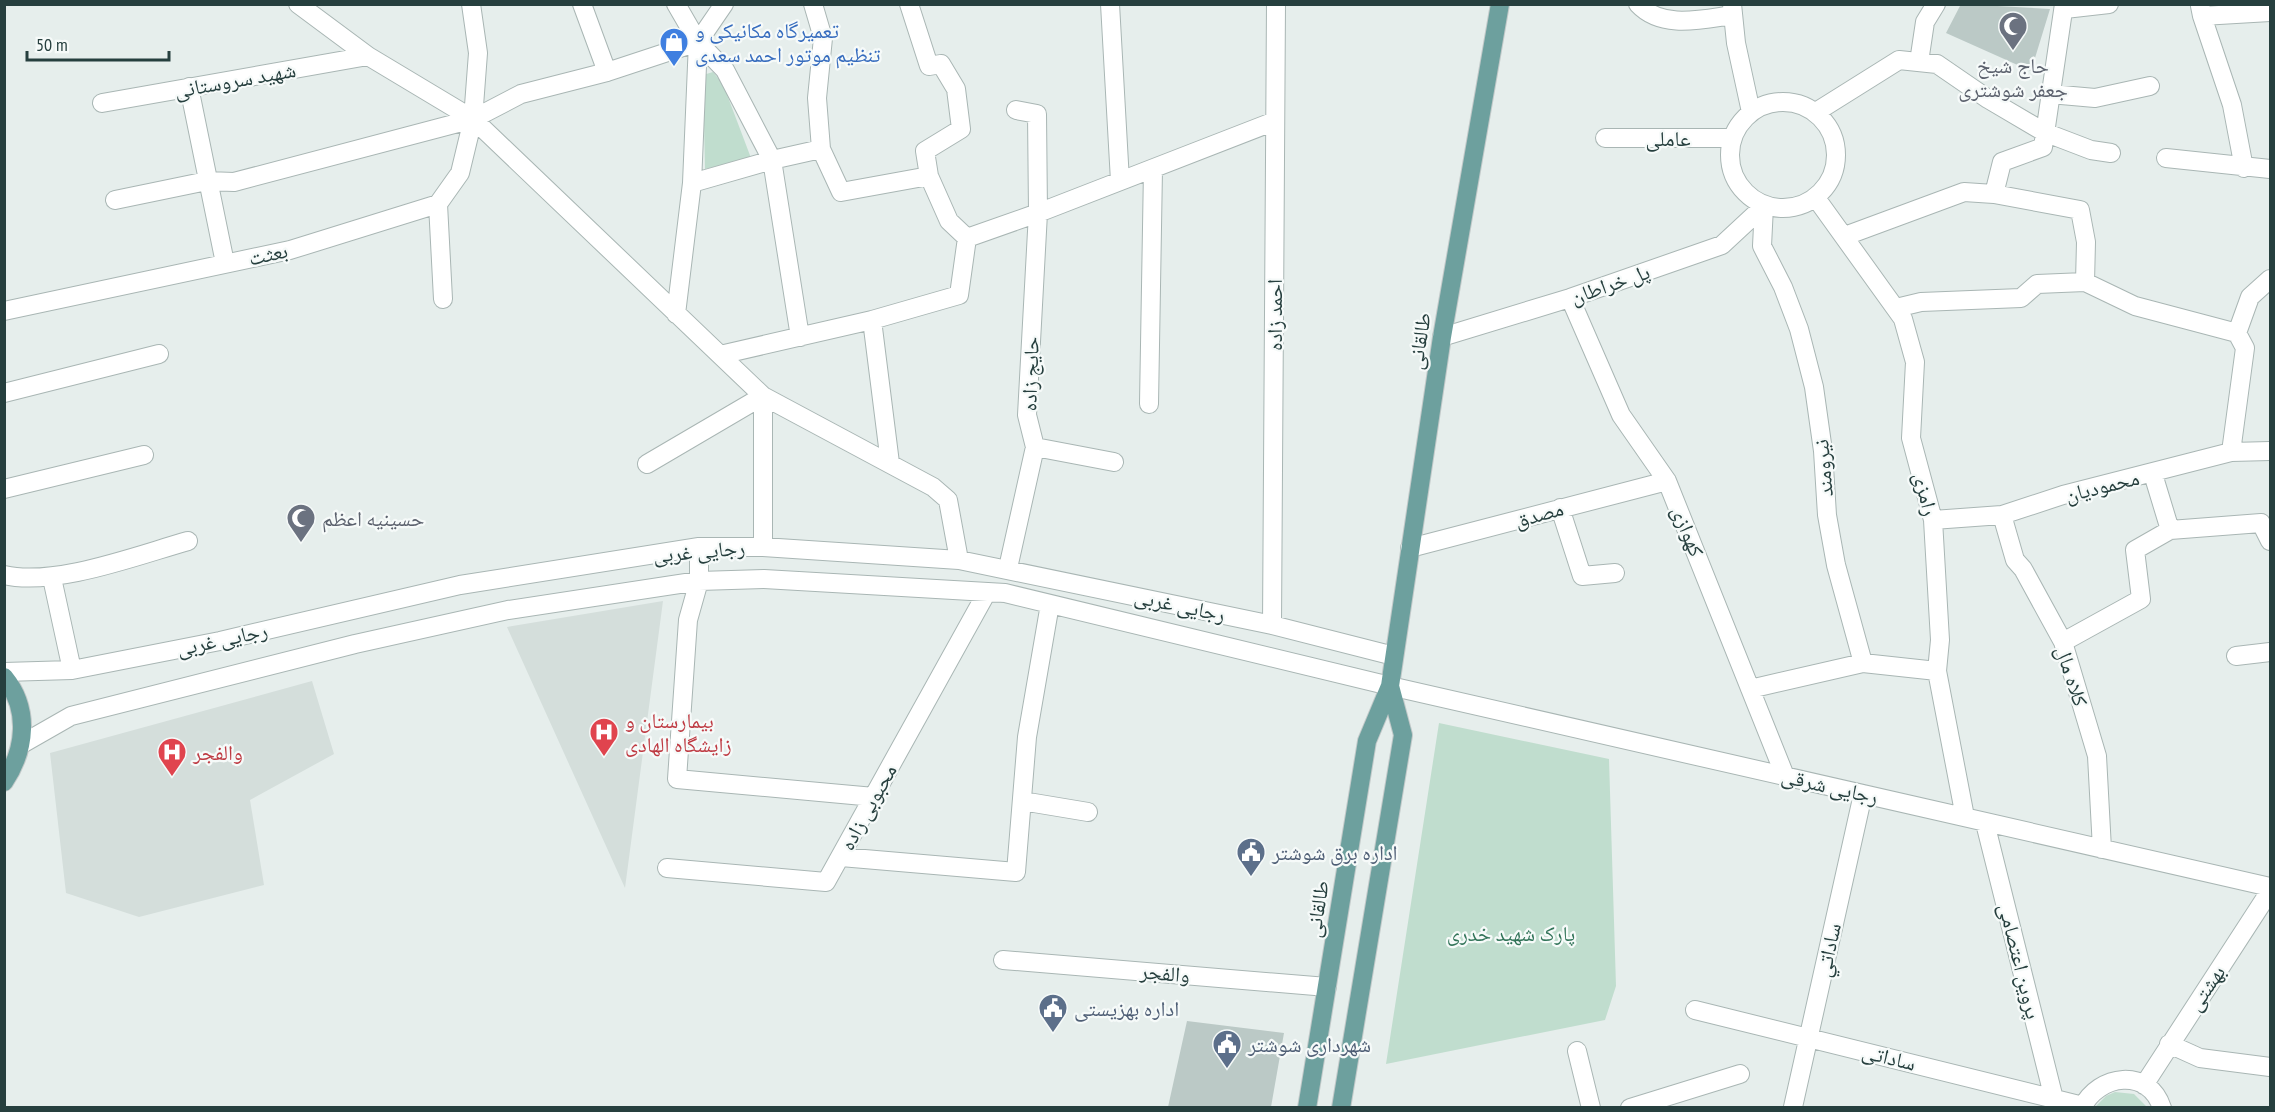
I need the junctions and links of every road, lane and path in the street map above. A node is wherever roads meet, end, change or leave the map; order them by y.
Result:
1 (298, 4) edge
2 (471, 4) edge
3 (582, 4) edge
4 (676, 4) edge
5 (724, 4) edge
6 (813, 4) edge
7 (909, 4) edge
8 (1110, 4) edge
9 (1276, 4) edge
10 (1500, 4) edge
11 (1638, 4) edge
12 (1936, 4) edge
13 (2109, 4) edge
14 (2064, 7) edge
15 (1733, 10) edge
16 (2201, 10) edge
17 (2271, 12) edge
18 (698, 42) junction
19 (368, 56) junction
20 (1919, 62) junction
21 (607, 72) junction
22 (2150, 86) dead end
23 (189, 87) junction
24 (2050, 94) junction
25 (102, 104) dead end
26 (1016, 110) dead end
27 (1751, 112) junction
28 (1816, 112) junction
29 (473, 119) junction
30 (1275, 121) junction
31 (2044, 132) junction
32 (1605, 138) dead end
33 (1732, 138) junction
34 (821, 149) junction
35 (2111, 153) dead end
36 (2166, 158) dead end
37 (772, 160) junction
38 (2244, 168) junction
39 (1153, 169) junction
40 (2271, 169) edge
41 (929, 176) junction
42 (207, 181) junction
43 (1120, 181) junction
44 (692, 183) junction
45 (1994, 194) junction
46 (1816, 198) junction
47 (115, 200) dead end
48 (438, 204) junction
49 (1764, 206) junction
50 (1038, 213) junction
51 (1845, 236) junction
52 (968, 238) junction
53 (225, 263) junction
54 (2271, 279) edge
55 (2085, 282) junction
56 (1570, 297) junction
57 (442, 299) dead end
58 (1896, 308) junction
59 (4, 310) edge
60 (676, 314) junction
61 (873, 321) junction
62 (2237, 333) junction
63 (800, 337) junction
64 (1442, 337) junction
65 (159, 354) dead end
66 (720, 355) junction
67 (4, 393) edge
68 (764, 396) junction
69 (1149, 404) dead end
70 (1035, 447) junction
71 (2271, 451) edge
72 (2231, 452) junction
73 (144, 455) dead end
74 (1114, 462) dead end
75 (890, 463) junction
76 (647, 465) dead end
77 (2153, 474) junction
78 (1667, 481) junction
79 (4, 489) edge
80 (1560, 508) junction
81 (2002, 515) junction
82 (1933, 520) junction
83 (2170, 530) junction
84 (2271, 540) edge
85 (188, 541) dead end
86 (699, 547) junction
87 (763, 547) junction
88 (1410, 548) junction
89 (959, 560) junction
90 (1008, 568) junction
91 (1615, 573) dead end
92 (4, 575) edge
93 (52, 578) junction
94 (699, 581) junction
95 (987, 592) junction
96 (1050, 604) junction
97 (1272, 626) junction
98 (2063, 642) junction
99 (2271, 652) edge
100 (1394, 656) junction
101 (2236, 656) dead end
102 (1863, 663) junction
103 (72, 670) junction
104 (1937, 671) junction
105 (4, 672) edge
106 (4, 677) edge
107 (1389, 686) junction
108 (1750, 689) junction
109 (22, 744) junction
110 (1785, 776) junction
111 (4, 782) edge
112 (1863, 794) junction
113 (874, 797) junction
114 (1022, 801) junction
115 (1088, 812) dead end
116 (1965, 817) junction
117 (1985, 823) junction
118 (2102, 849) junction
119 (841, 857) junction
120 (667, 868) dead end
121 (2271, 889) edge
122 (1003, 960) dead end
123 (1327, 987) junction
124 (1695, 1010) dead end
125 (1809, 1037) junction
126 (2169, 1044) junction
127 (1577, 1052) dead end
128 (2271, 1067) edge
129 (1740, 1074) dead end
130 (2144, 1085) junction
131 (2054, 1099) junction
132 (1307, 1107) edge
133 (1341, 1107) edge
134 (1591, 1107) edge
135 (1630, 1107) edge
136 (1794, 1107) edge
137 (2082, 1107) edge
138 (2162, 1107) edge

1 - 19 street
2 - 29 street
3 - 21 street
4 - 18 street
5 - 18 street
6 - 34 street
7 - 41 street
8 - 43 street
9 - 30 street, احمد زاده
10 - 64 main road, طالقانی
11 - 15 street
12 - 20 street
13 - 14 street
14 - 24 street
15 - 27 street
16 - 17 street
16 - 38 street
18 - 21 street
18 - 37 street
18 - 44 street
19 - 23 street, شهید سروستانی
19 - 29 street
20 - 28 street
20 - 31 street
21 - 29 street
22 - 24 street
23 - 25 street, شهید سروستانی
23 - 42 street
24 - 31 street
26 - 50 street, حایج زاده
27 - 28 street
27 - 33 street
28 - 46 street
29 - 42 street
29 - 48 street
29 - 60 street
30 - 39 street
30 - 97 street, احمد زاده
31 - 35 street
31 - 45 street
32 - 33 street, عاملی
33 - 49 street
34 - 37 street
34 - 41 street
36 - 38 street
37 - 44 street
37 - 63 street
38 - 40 street
39 - 43 street
39 - 69 street
41 - 52 street
42 - 47 street
42 - 53 street
43 - 50 street
44 - 60 street
45 - 51 street
45 - 55 street
46 - 49 street
46 - 51 street, رامزی
48 - 53 street, بعثت
48 - 57 street
49 - 56 street, پل خراطان
49 - 102 street, نیرومند
50 - 52 street
50 - 70 street, حایج زاده
51 - 58 street, رامزی
52 - 61 street
53 - 59 street, بعثت
54 - 62 street
55 - 58 street
55 - 62 street
56 - 64 street, پل خراطان
56 - 78 street, کهوازی
58 - 82 street, رامزی
60 - 66 street
61 - 63 street
61 - 75 street
62 - 72 street
63 - 66 street
64 - 88 main road, طالقانی
65 - 67 street
66 - 68 street
68 - 75 street
68 - 76 street
68 - 87 street
70 - 74 street
70 - 90 street, حایج زاده
71 - 72 street, محمودیان
72 - 77 street, محمودیان
73 - 79 street
75 - 89 street
77 - 81 street, محمودیان
77 - 83 street
78 - 80 street, مصدق
78 - 108 street, کهوازی
80 - 88 street, مصدق
80 - 91 street
81 - 82 street, محمودیان
81 - 98 street, کلاه مال
82 - 104 street, رامزی
83 - 84 street
83 - 98 street
85 - 93 street
86 - 87 street, رجایی غربی
86 - 94 street
86 - 103 street, رجایی غربی
87 - 89 street, رجایی غربی
88 - 100 main road, طالقانی
89 - 90 street, رجایی غربی
90 - 97 street, رجایی غربی
92 - 93 street
93 - 103 street
94 - 95 street, رجایی غربی
94 - 109 street, رجایی غربی
94 - 113 street
95 - 96 street, رجایی غربی
95 - 113 street, محبوبی زاده
96 - 107 street, رجایی غربی
96 - 114 street
97 - 100 street, رجایی غربی
98 - 118 street, کلاه مال
99 - 101 street
100 - 107 main road, طالقانی
102 - 104 street
102 - 108 street
103 - 105 street, رجایی غربی
104 - 116 street, رامزی
106 - 109 main road
107 - 110 street, رجایی شرقی
107 - 123 main road, طالقانی
107 - 133 main road, طالقانی
108 - 110 street, کهوازی
109 - 111 main road
110 - 112 street, رجایی شرقی
112 - 116 street, رجایی شرقی
112 - 125 street, ساداتي
113 - 119 street, محبوبی زاده
114 - 115 street
114 - 119 street
116 - 117 street, رجایی شرقی
117 - 118 street, رجایی شرقی
117 - 131 street, پروین اعتصامی
118 - 121 street, رجایی شرقی
119 - 120 street, محبوبی زاده
121 - 126 street, بهشتی
122 - 123 street, والفجر
123 - 132 main road, طالقانی
124 - 125 street, ساداتی
125 - 131 street, ساداتی
125 - 136 street, ساداتي
126 - 128 street
126 - 130 street, بهشتی
127 - 134 street
129 - 135 street
130 - 137 street
130 - 138 street
131 - 137 street, ساداتی

